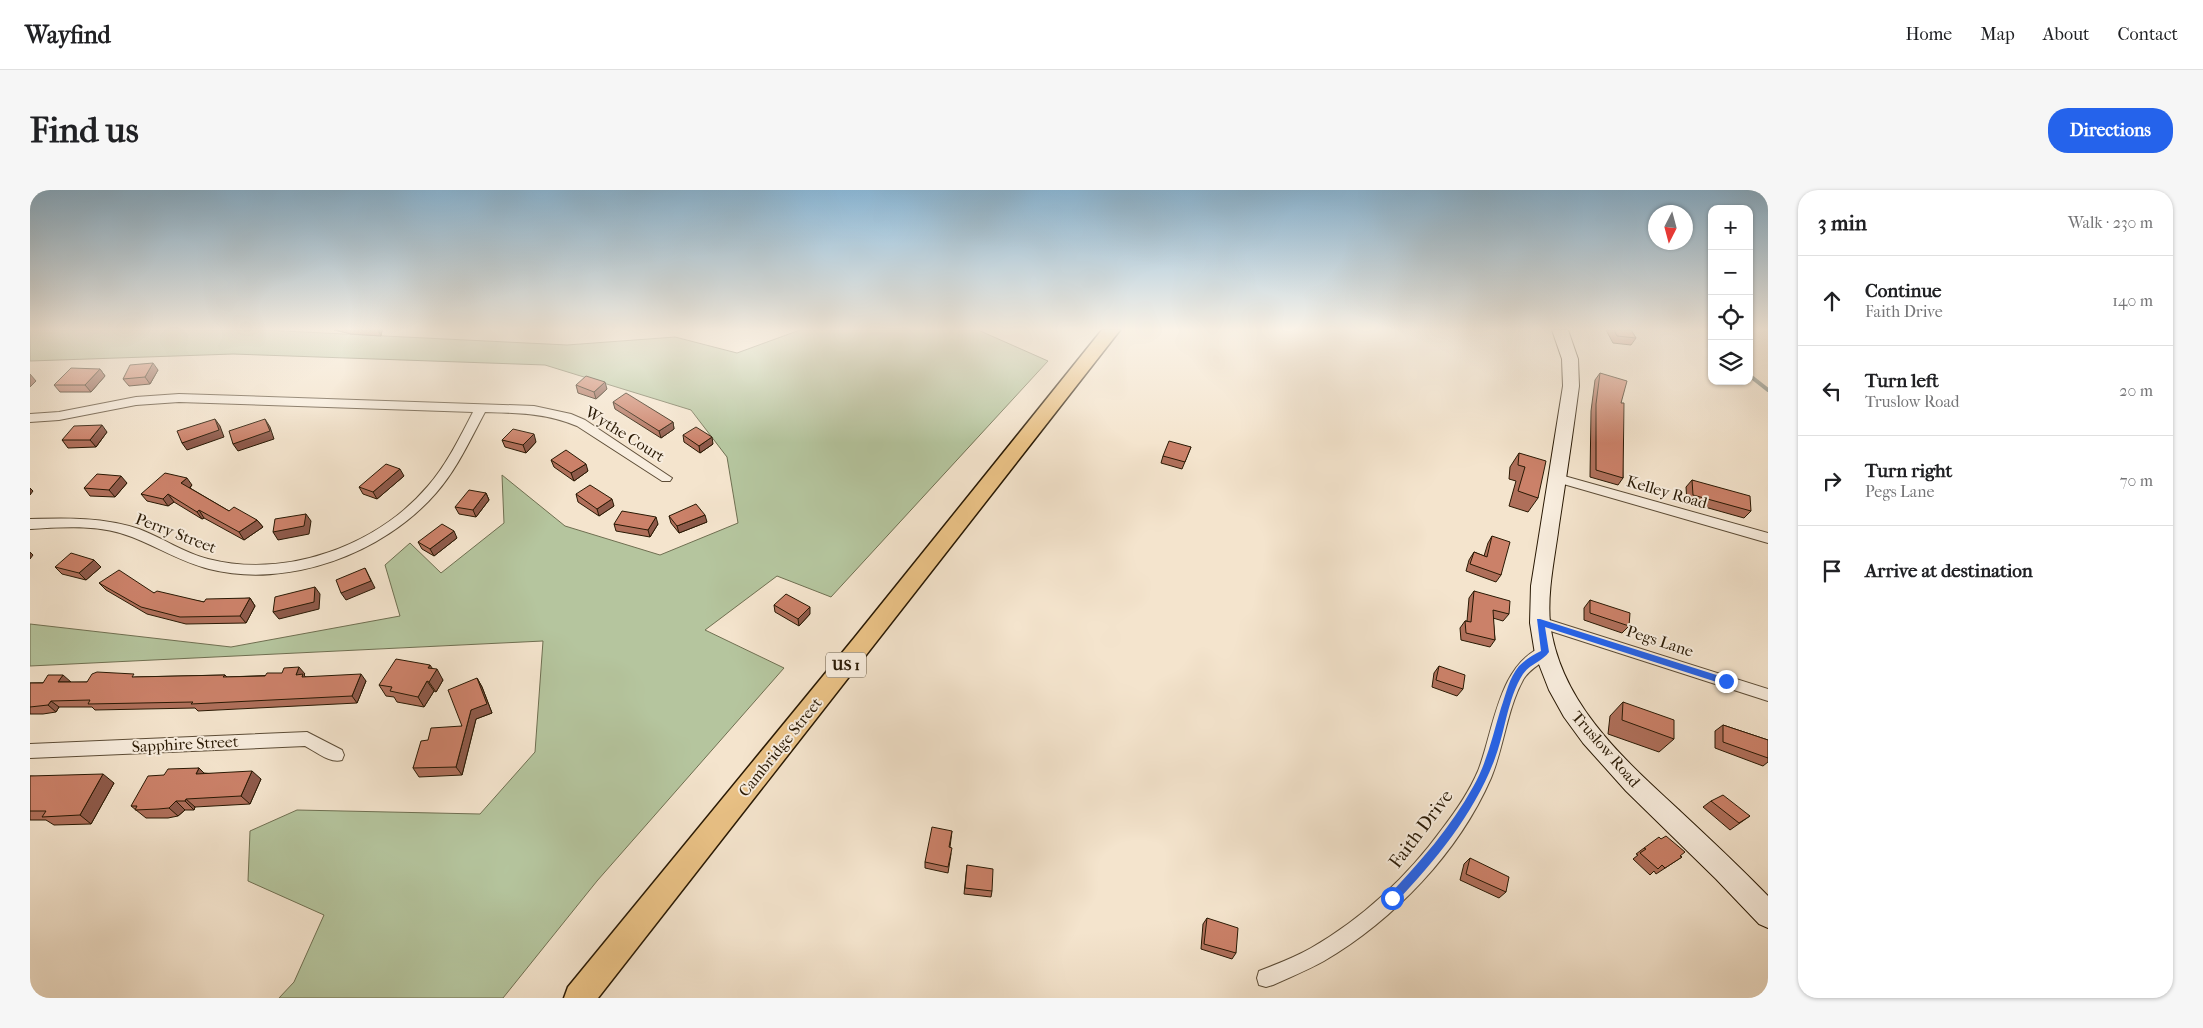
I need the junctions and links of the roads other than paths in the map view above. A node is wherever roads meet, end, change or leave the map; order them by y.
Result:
1 (1081, 368) edge
2 (1571, 368) edge
3 (481, 408) junction
4 (30, 418) edge
5 (666, 478) dead end
6 (1557, 478) junction
7 (30, 524) edge
8 (1768, 538) edge
9 (1540, 622) junction
10 (1545, 652) junction
11 (1768, 695) edge
12 (30, 751) edge
13 (336, 756) dead end
14 (1768, 915) edge
15 (1266, 978) dead end
16 (579, 998) edge

1 - 16 main road, Cambridge Street / US 1
2 - 6 street, Truslow Road
3 - 4 street, Wythe Court
3 - 5 street, Wythe Court
3 - 7 street, Perry Street
6 - 8 street, Kelley Road
6 - 9 street, Truslow Road
9 - 10 street, Truslow Road
9 - 11 street, Pegs Lane
10 - 14 street, Truslow Road
10 - 15 street, Faith Drive
12 - 13 street, Sapphire Street

